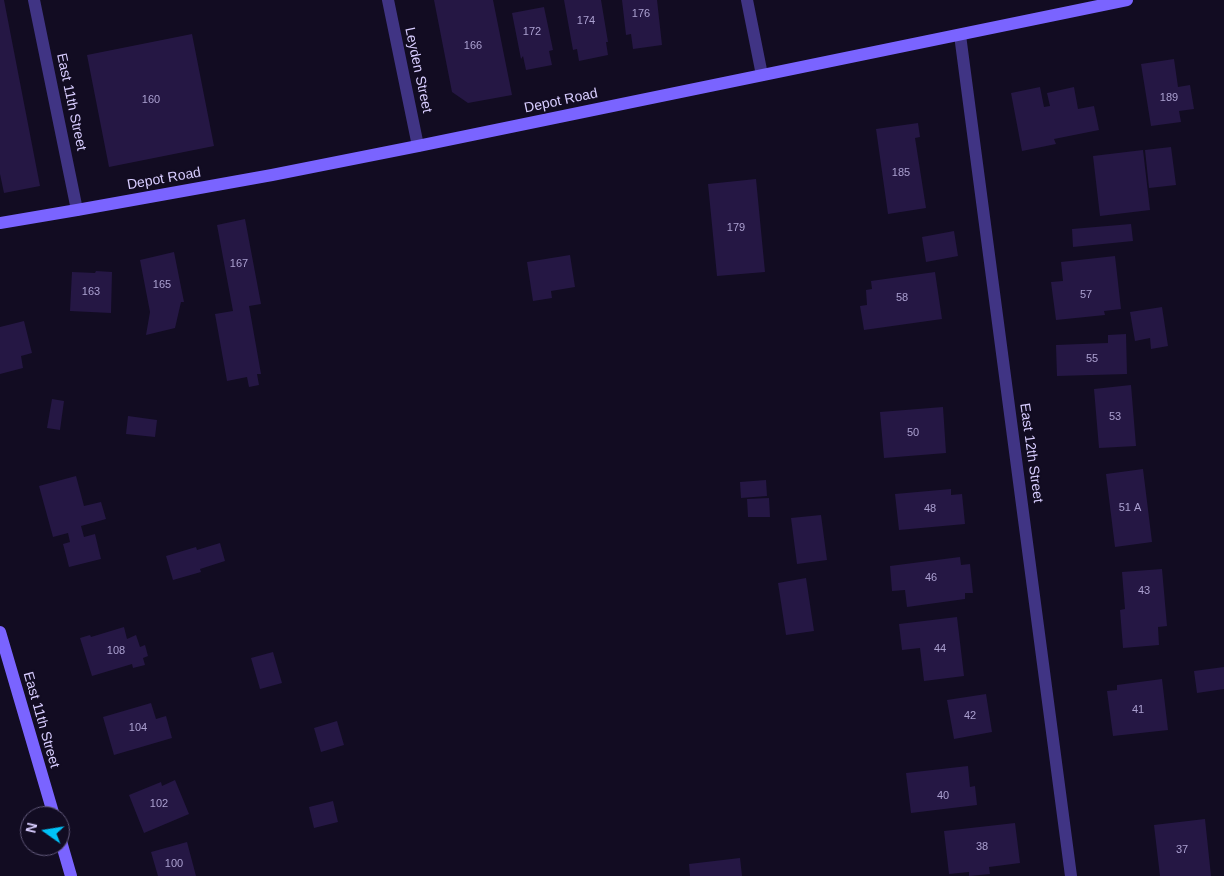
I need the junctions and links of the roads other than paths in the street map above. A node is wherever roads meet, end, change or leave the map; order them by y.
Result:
1 (34, 0) edge
2 (388, 0) edge
3 (747, 0) edge
4 (1127, 0) edge
5 (1100, 3) edge
6 (960, 34) junction
7 (762, 75) junction
8 (418, 146) junction
9 (78, 210) junction
10 (0, 223) edge
11 (0, 632) edge
12 (51, 806) edge
13 (65, 856) edge
14 (71, 876) edge
15 (1071, 876) edge

1 - 9 street, East 11th Street
2 - 8 street, Leyden Street
3 - 7 street
4 - 5 street, Depot Road
5 - 6 street, Depot Road
6 - 7 street, Depot Road
6 - 15 street, East 12th Street
7 - 8 street, Depot Road
8 - 9 street, Depot Road
9 - 10 street, Depot Road
11 - 12 street, East 11th Street
13 - 14 street

